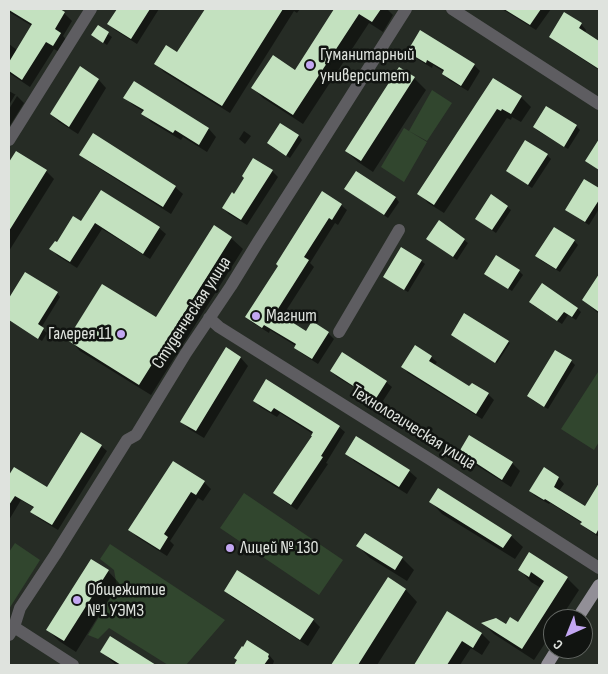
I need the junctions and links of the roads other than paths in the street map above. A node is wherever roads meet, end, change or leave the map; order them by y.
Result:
1 (91, 9) edge
2 (406, 9) edge
3 (452, 9) edge
4 (599, 104) edge
5 (9, 140) edge
6 (399, 230) dead end
7 (209, 318) junction
8 (339, 332) dead end
9 (599, 568) edge
10 (599, 585) edge
11 (583, 609) edge
12 (12, 631) edge
13 (74, 665) edge

1 - 5 street
2 - 7 street, Студенческая улица
3 - 4 street
6 - 8 street
7 - 9 street, Технологическая улица
7 - 12 street, Студенческая улица
10 - 11 main road
12 - 13 street

